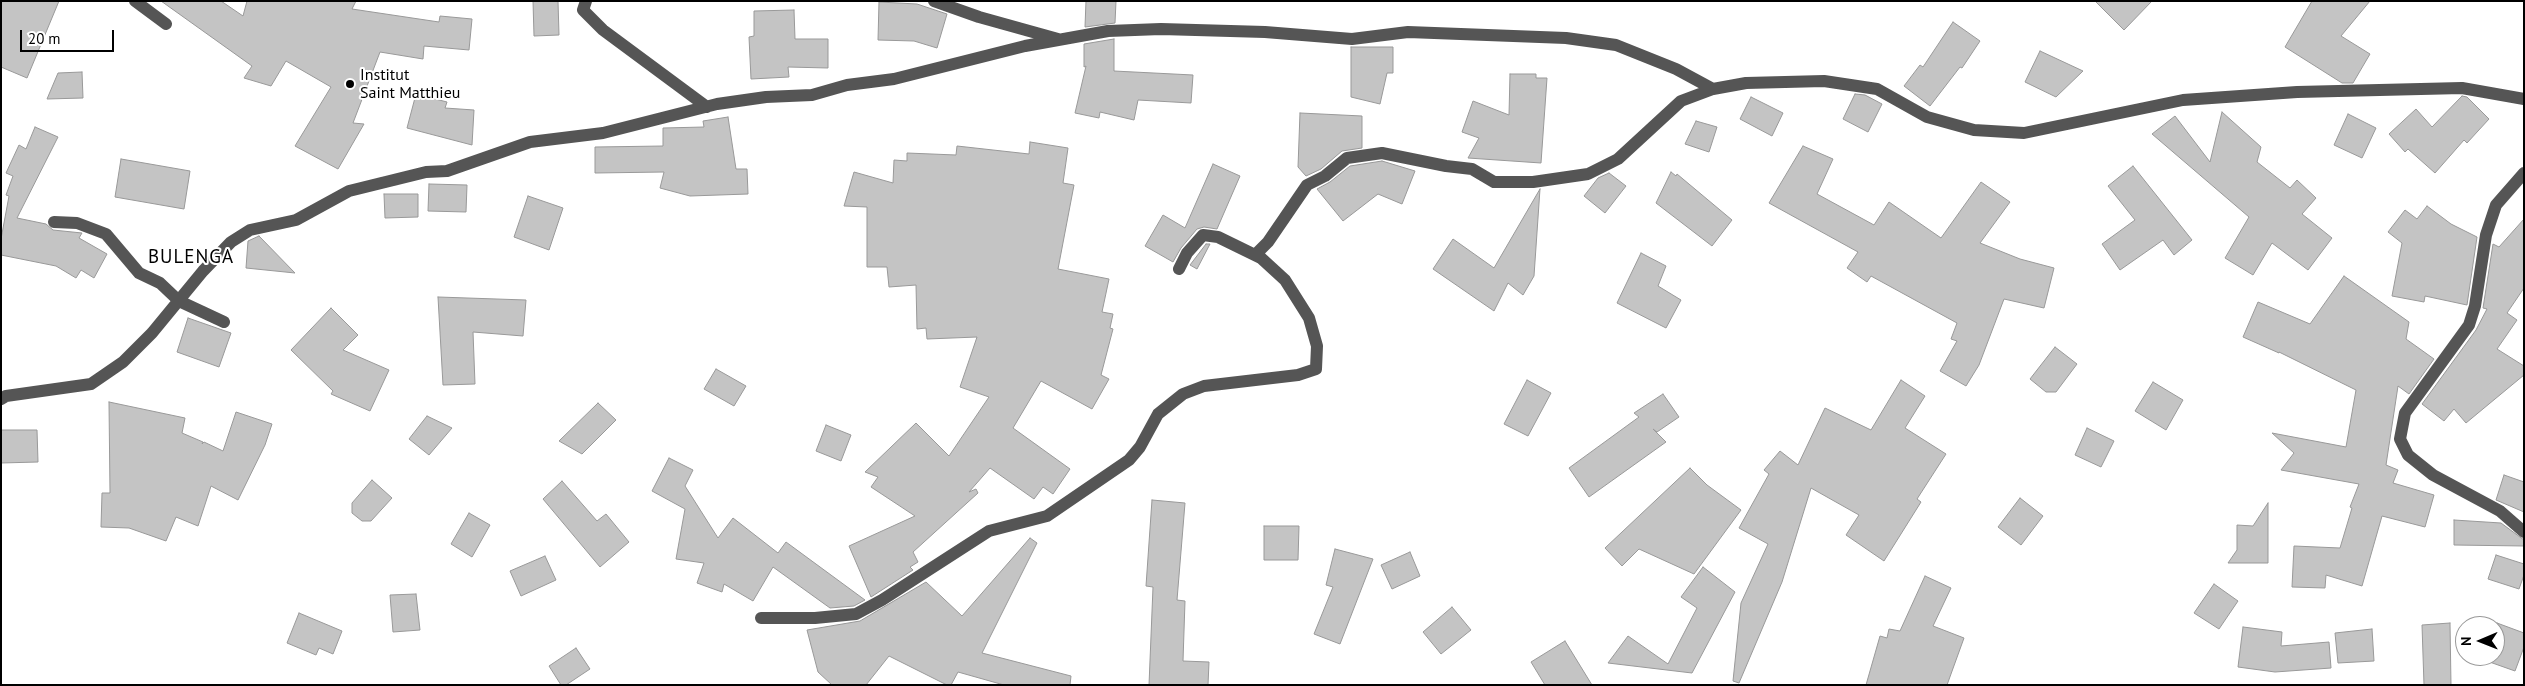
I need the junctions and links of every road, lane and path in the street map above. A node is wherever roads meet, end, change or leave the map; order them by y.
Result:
1 (136, 1) edge
2 (586, 1) edge
3 (934, 1) edge
4 (166, 24) dead end
5 (1061, 40) junction
6 (1713, 89) junction
7 (2524, 99) edge
8 (707, 107) junction
9 (2524, 173) edge
10 (54, 222) dead end
11 (1256, 255) junction
12 (1179, 269) dead end
13 (179, 301) junction
14 (224, 322) dead end
15 (1, 399) edge
16 (2524, 532) edge
17 (761, 618) dead end

1 - 4 street
2 - 8 street
3 - 5 street
5 - 6 street
5 - 8 street
6 - 7 street
6 - 11 street
8 - 13 street
9 - 16 street
10 - 13 street
11 - 12 street
11 - 17 street
13 - 14 street
13 - 15 street

